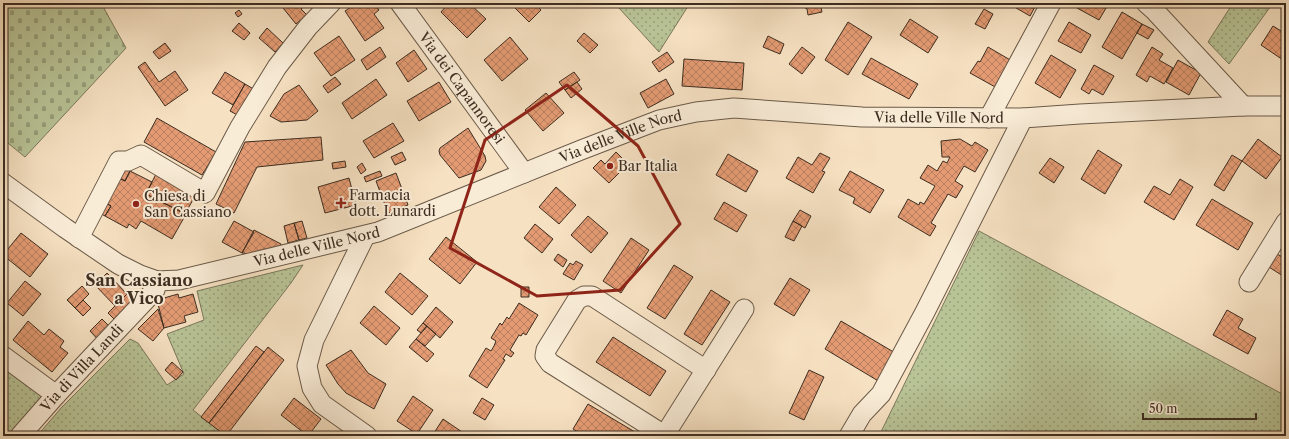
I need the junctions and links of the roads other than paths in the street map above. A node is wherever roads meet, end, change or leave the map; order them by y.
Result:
1 (331, 3) edge
2 (400, 3) edge
3 (1051, 3) edge
4 (1146, 3) edge
5 (1243, 106) junction
6 (1286, 106) edge
7 (989, 118) junction
8 (1023, 118) junction
9 (524, 173) junction
10 (3, 183) edge
11 (1286, 222) edge
12 (365, 236) junction
13 (79, 238) junction
14 (157, 281) junction
15 (1249, 282) dead end
16 (744, 309) dead end
17 (3, 356) edge
18 (706, 370) junction
19 (56, 395) junction
20 (20, 436) edge
21 (367, 436) edge
22 (664, 436) edge
23 (850, 436) edge

1 - 13 street
2 - 9 street, Via dei Capannoresi
3 - 7 street
4 - 5 street
5 - 6 street, Via delle Ville Nord
5 - 8 street, Via delle Ville Nord
7 - 8 street, Via delle Ville Nord
7 - 9 street, Via delle Ville Nord
8 - 23 street
9 - 12 street, Via delle Ville Nord
10 - 13 street, Via delle Ville Nord
11 - 15 street
12 - 14 street, Via delle Ville Nord
12 - 21 street
13 - 14 street, Via delle Ville Nord
14 - 19 street, Via di Villa Landi
16 - 18 street
17 - 19 street
18 - 22 street
18 - 22 street
19 - 20 street, Via di Villa Landi

